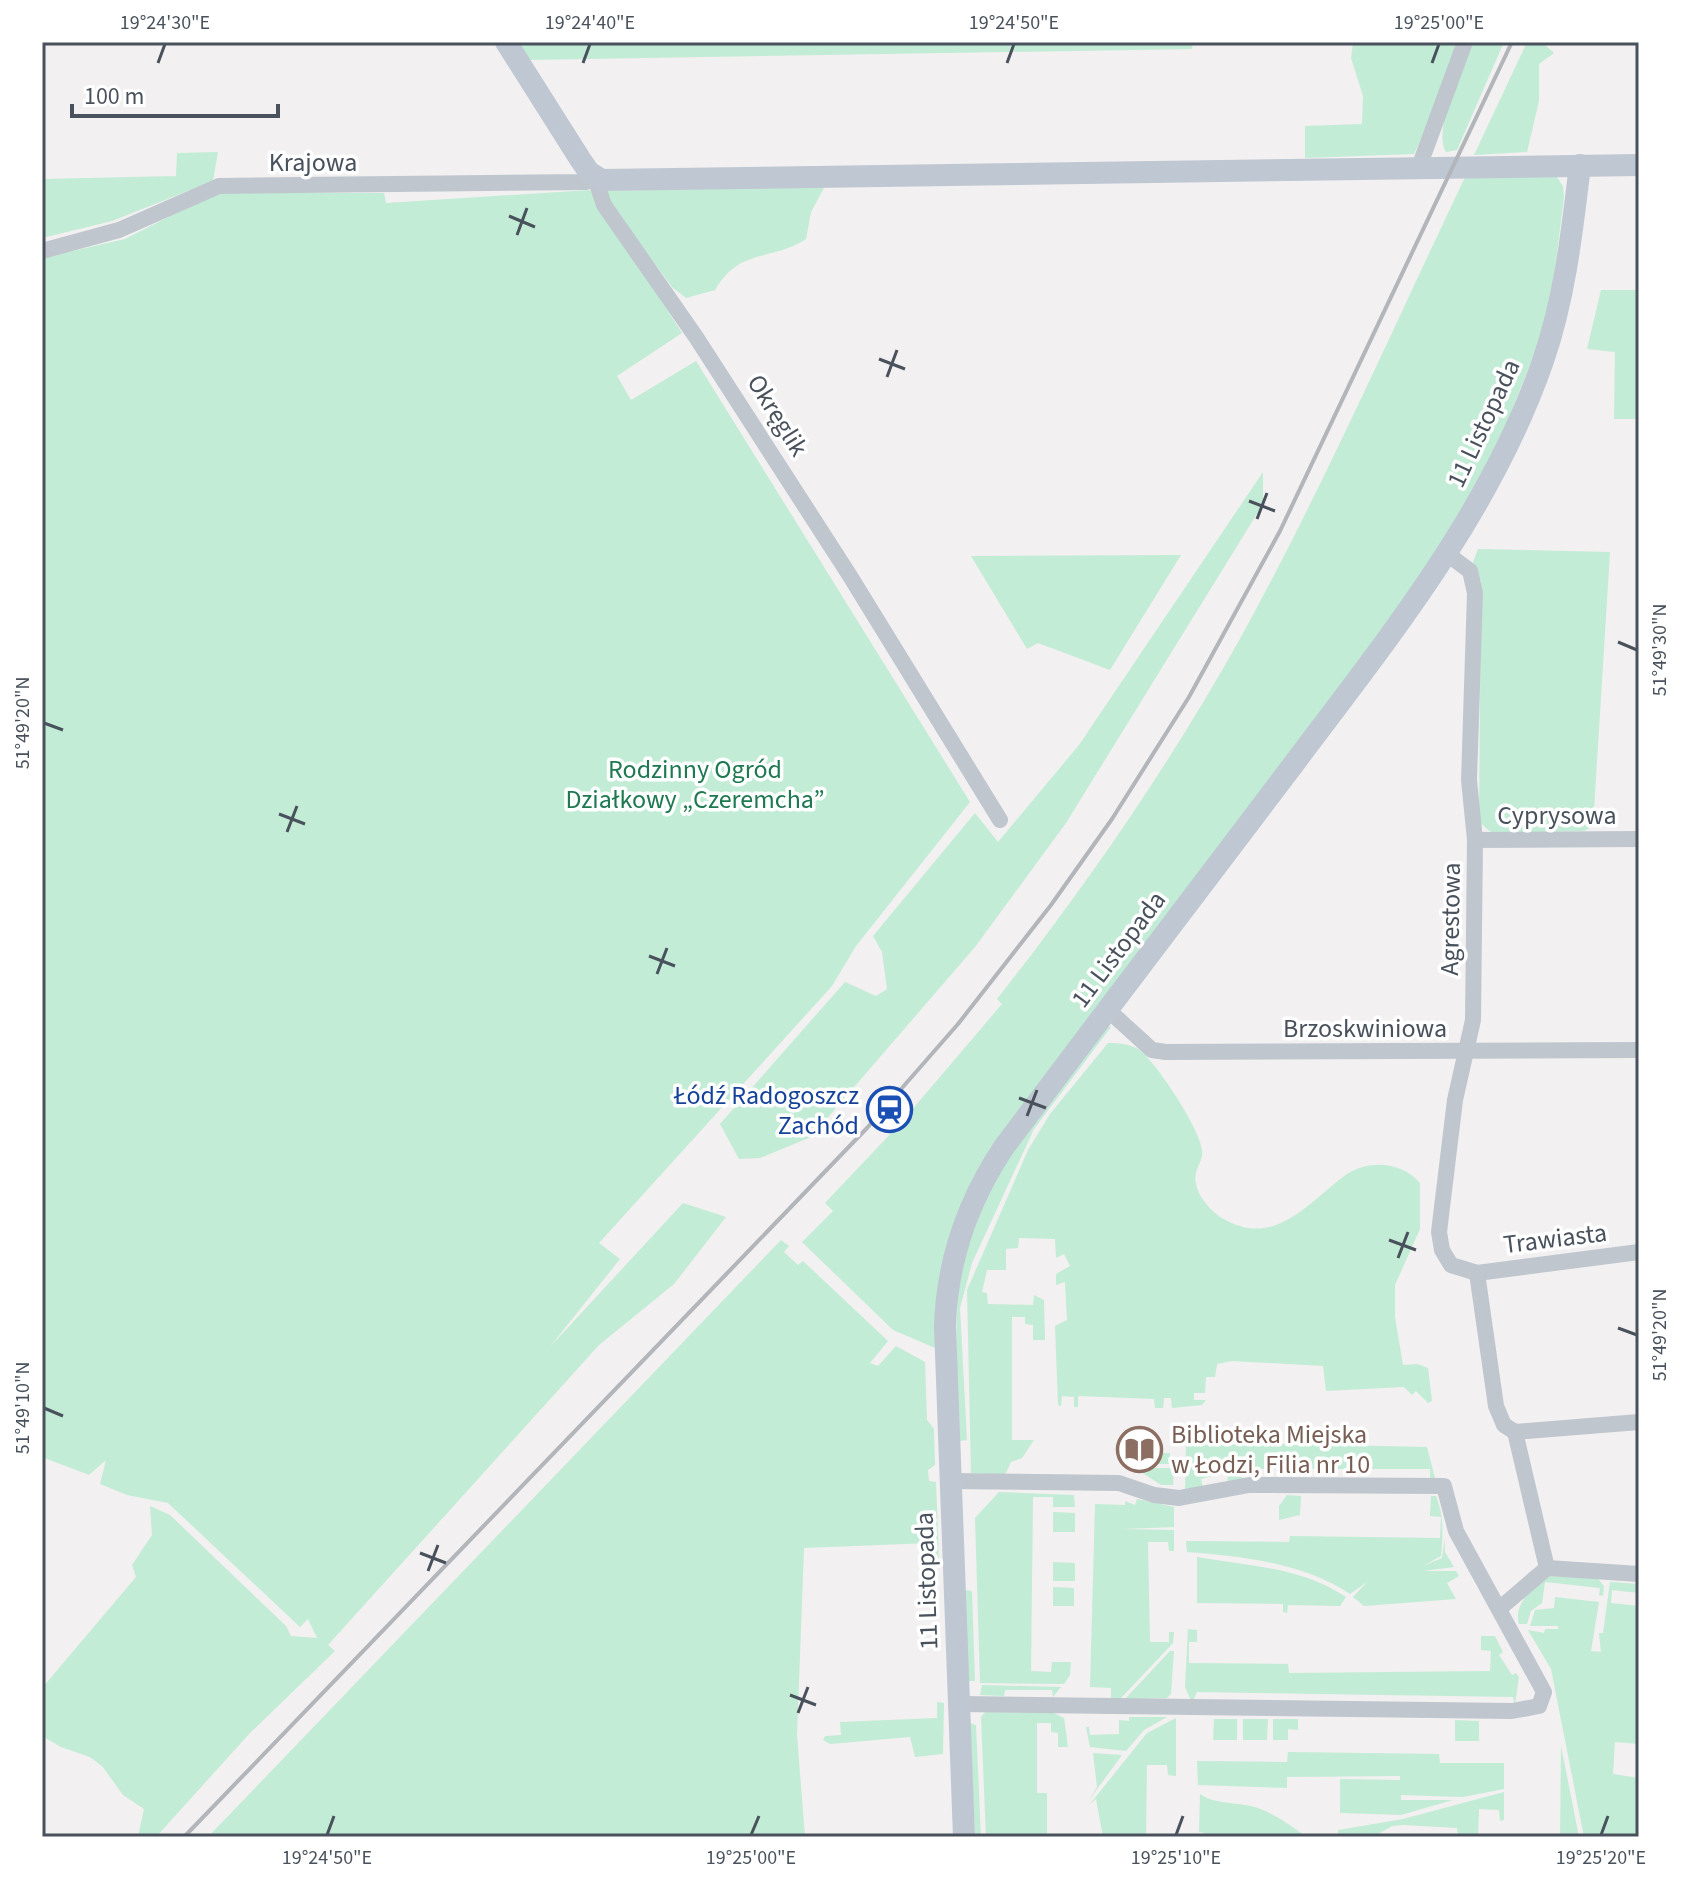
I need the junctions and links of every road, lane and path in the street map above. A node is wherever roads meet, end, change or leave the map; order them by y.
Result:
1 (506, 42) edge
2 (1465, 42) edge
3 (1580, 165) junction
4 (1639, 165) edge
5 (1419, 167) junction
6 (595, 178) junction
7 (42, 251) edge
8 (1446, 553) junction
9 (1000, 820) dead end
10 (1639, 839) edge
11 (1475, 840) junction
12 (1108, 1010) junction
13 (1639, 1050) edge
14 (1466, 1052) junction
15 (1639, 1252) edge
16 (1477, 1273) junction
17 (1639, 1422) edge
18 (1515, 1432) junction
19 (950, 1481) junction
20 (1547, 1568) junction
21 (1639, 1574) edge
22 (1499, 1609) junction
23 (959, 1704) junction
24 (964, 1837) edge

1 - 6 street, Okręglik
2 - 5 street
3 - 4 street
3 - 5 street
3 - 8 street, 11 Listopada
5 - 6 street
6 - 7 street, Krajowa
6 - 9 street, Okręglik
8 - 11 street, Agrestowa
8 - 12 street, 11 Listopada
10 - 11 street, Cyprysowa
11 - 14 street, Agrestowa
12 - 14 street, Brzoskwiniowa
12 - 19 street, 11 Listopada
13 - 14 street, Brzoskwiniowa
14 - 16 street, Agrestowa
15 - 16 street, Trawiasta
16 - 18 street
17 - 18 street
18 - 20 street
19 - 22 street
19 - 23 street, 11 Listopada
20 - 21 street
20 - 22 street
22 - 23 street
23 - 24 street, 11 Listopada

